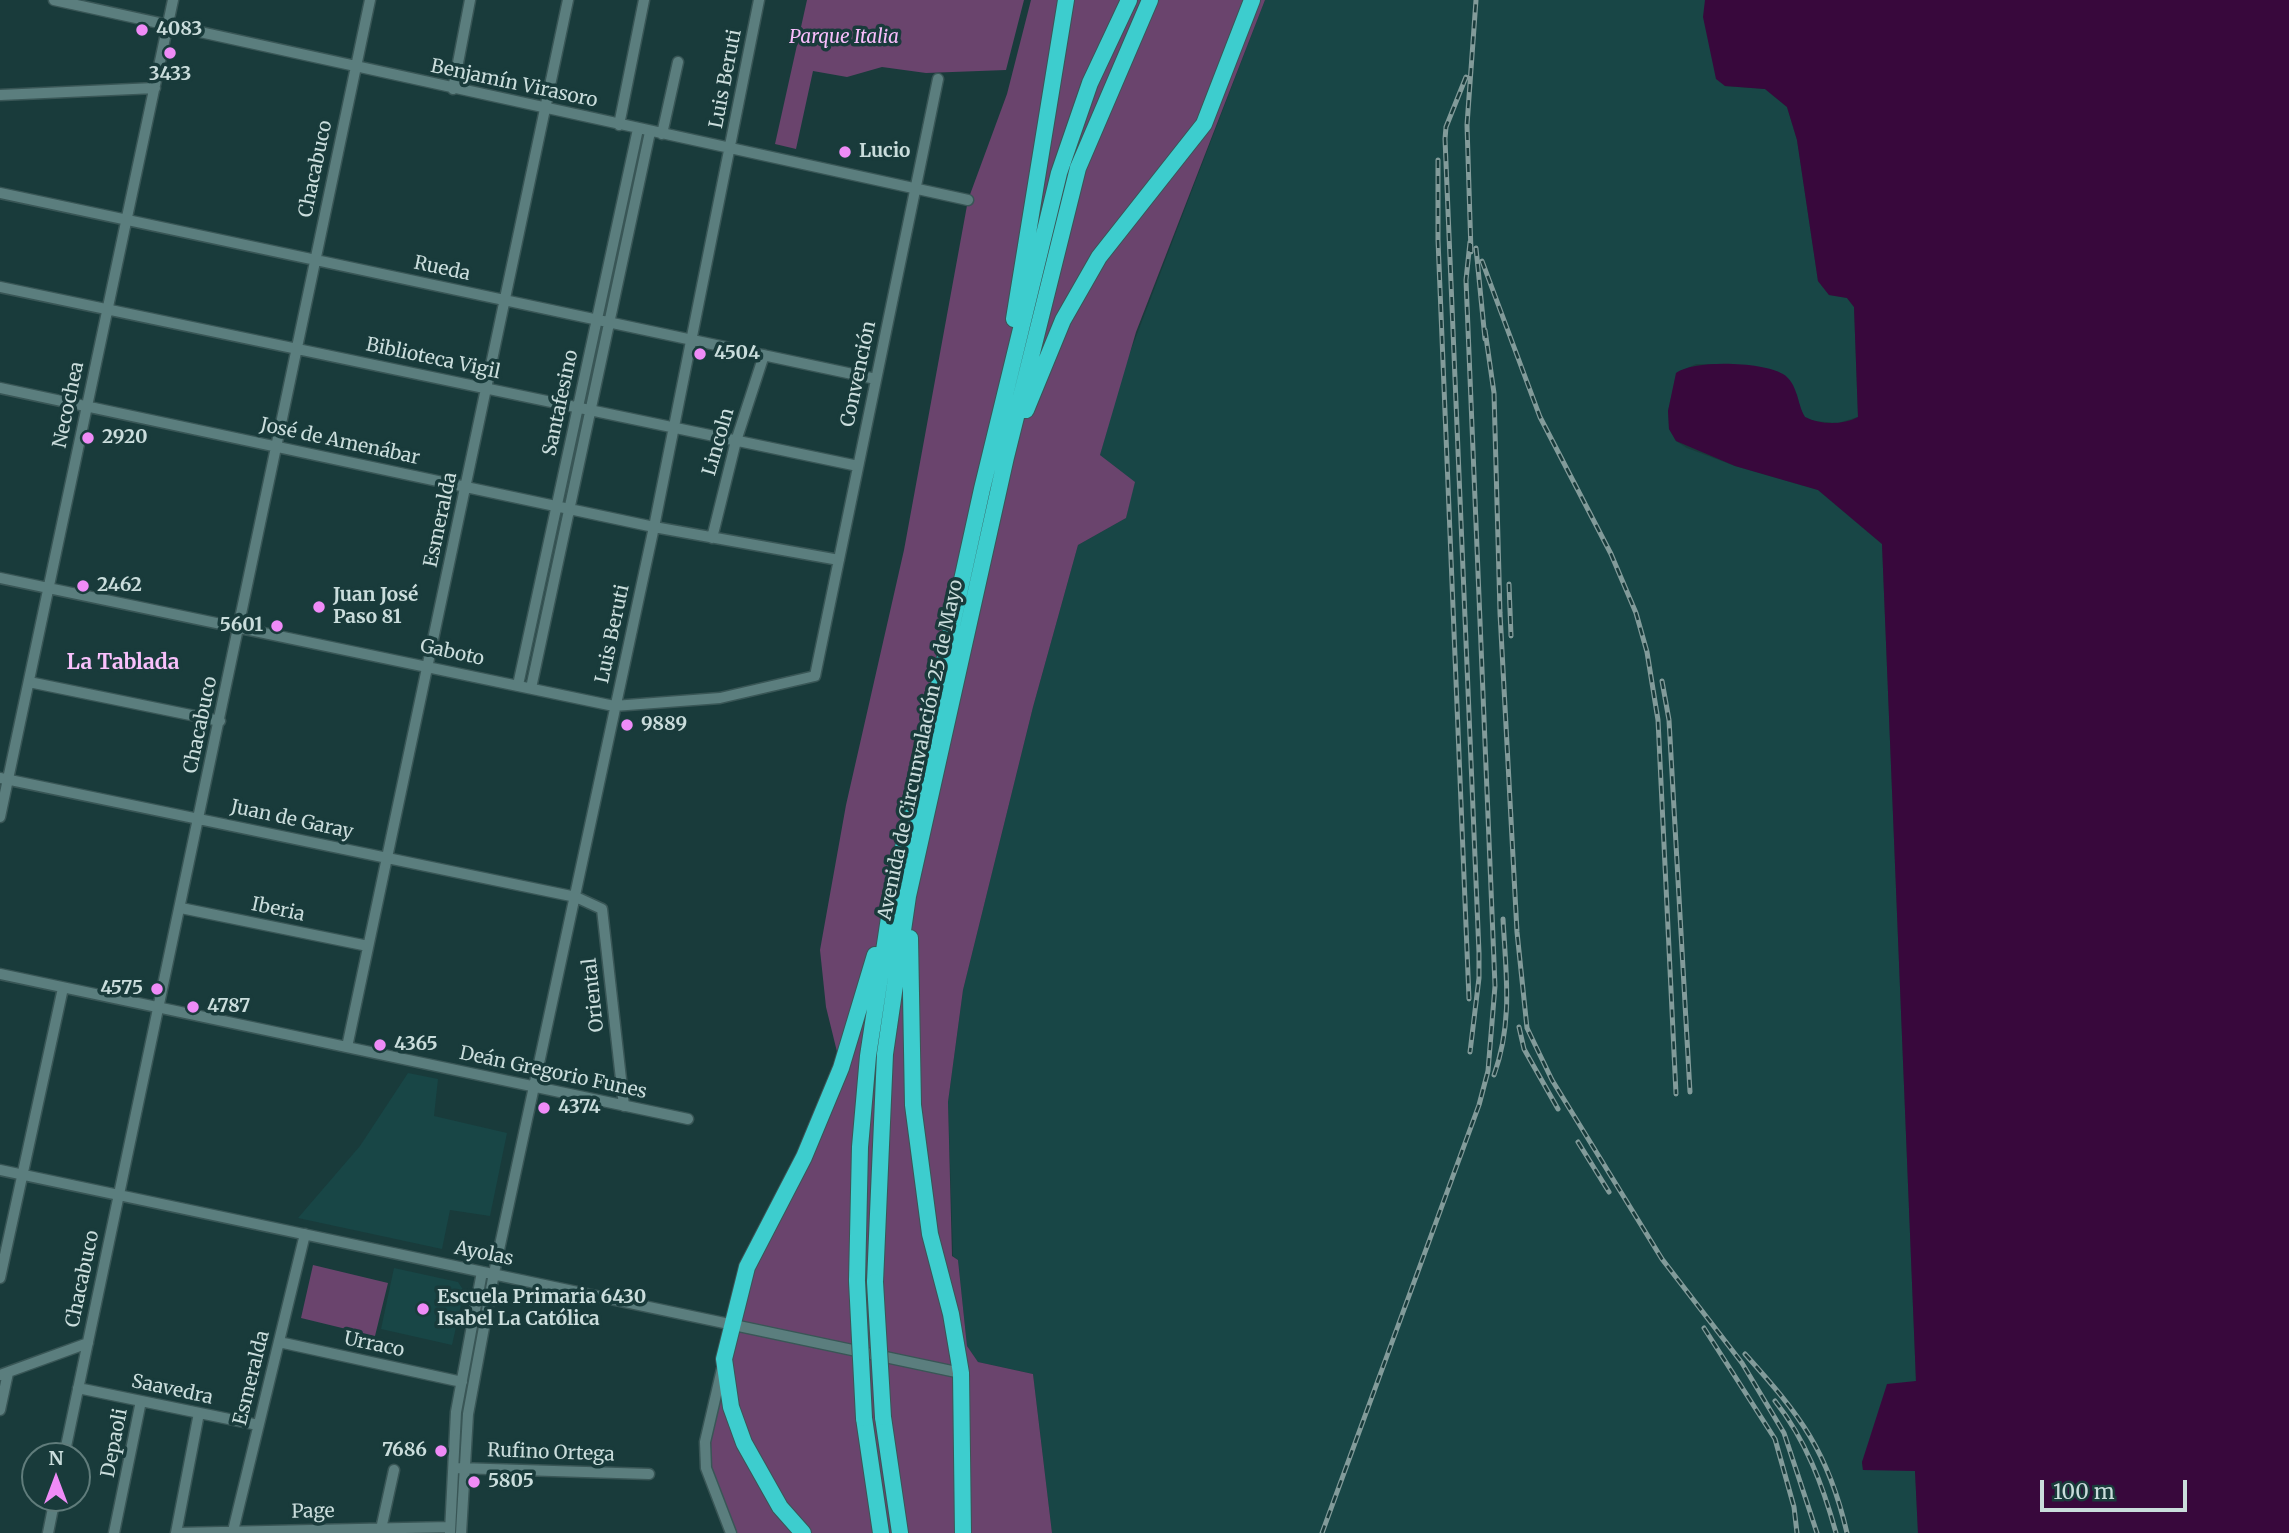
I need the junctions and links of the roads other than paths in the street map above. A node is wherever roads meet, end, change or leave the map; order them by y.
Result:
1 (54, 0) edge
2 (173, 0) edge
3 (370, 0) edge
4 (470, 0) edge
5 (568, 0) edge
6 (644, 0) edge
7 (759, 0) edge
8 (1066, 0) edge
9 (1129, 0) edge
10 (1150, 0) edge
11 (1252, 0) edge
12 (80, 3) edge
13 (168, 26) junction
14 (678, 62) dead end
15 (356, 67) junction
16 (938, 79) dead end
17 (155, 88) junction
18 (453, 89) junction
19 (0, 95) edge
20 (546, 109) junction
21 (619, 125) junction
22 (638, 129) junction
23 (656, 133) junction
24 (730, 149) junction
25 (915, 189) junction
26 (0, 193) edge
27 (968, 200) dead end
28 (127, 220) junction
29 (314, 260) junction
30 (0, 286) edge
31 (506, 300) junction
32 (108, 309) junction
33 (596, 320) junction
34 (609, 323) junction
35 (691, 340) junction
36 (296, 349) junction
37 (764, 355) junction
38 (876, 379) junction
39 (0, 388) edge
40 (487, 388) junction
41 (87, 406) junction
42 (578, 408) junction
43 (590, 410) junction
44 (998, 422) junction
45 (674, 428) junction
46 (736, 441) junction
47 (276, 446) junction
48 (1006, 457) junction
49 (858, 466) junction
50 (466, 486) junction
51 (556, 507) junction
52 (569, 509) junction
53 (654, 527) junction
54 (712, 538) junction
55 (839, 560) junction
56 (0, 578) edge
57 (48, 588) junction
58 (239, 628) junction
59 (427, 666) junction
60 (815, 676) joint
61 (29, 682) junction
62 (518, 685) junction
63 (531, 688) junction
64 (614, 706) junction
65 (220, 721) junction
66 (4, 779) edge
67 (0, 817) edge
68 (199, 819) junction
69 (386, 858) junction
70 (576, 897) junction
71 (900, 897) junction
72 (181, 908) junction
73 (368, 946) junction
74 (0, 974) edge
75 (63, 988) junction
76 (160, 1010) junction
77 (346, 1047) junction
78 (534, 1087) junction
79 (624, 1106) junction
80 (688, 1119) dead end
81 (0, 1170) edge
82 (22, 1175) junction
83 (119, 1195) junction
84 (305, 1234) junction
85 (482, 1272) junction
86 (494, 1273) junction
87 (0, 1278) edge
88 (731, 1323) junction
89 (279, 1342) junction
90 (88, 1343) junction
91 (724, 1359) junction
92 (961, 1373) junction
93 (4, 1374) edge
94 (462, 1382) junction
95 (78, 1388) junction
96 (141, 1401) junction
97 (0, 1410) edge
98 (198, 1413) junction
99 (258, 1426) junction
100 (67, 1442) edge
101 (458, 1468) junction
102 (394, 1470) dead end
103 (649, 1474) dead end
104 (52, 1512) edge
105 (381, 1529) junction
106 (450, 1530) edge
107 (233, 1531) junction
108 (48, 1533) edge
109 (114, 1533) edge
110 (176, 1533) edge
111 (461, 1533) edge
112 (731, 1533) edge
113 (803, 1533) edge
114 (881, 1533) edge
115 (900, 1533) edge
116 (963, 1533) edge

1 - 12 street, Benjamín Virasoro
2 - 13 street, Necochea
3 - 15 street, Chacabuco
4 - 18 street
5 - 20 street, Esmeralda
6 - 21 street
7 - 24 street, Luis Beruti
8 - 44 highway
9 - 44 highway, Avenida de Circunvalación 25 de Mayo
10 - 48 highway, Avenida de Circunvalación 25 de Mayo
11 - 48 highway
12 - 13 street, Benjamín Virasoro
13 - 15 street, Benjamín Virasoro
13 - 17 street, Necochea
14 - 23 street, Santafesino
15 - 18 street, Benjamín Virasoro
15 - 29 street, Chacabuco
16 - 25 street, Convención
17 - 19 street
17 - 28 street, Necochea
18 - 20 street, Benjamín Virasoro
20 - 21 street, Benjamín Virasoro
20 - 31 street, Esmeralda
21 - 22 street, Benjamín Virasoro
22 - 23 street, Benjamín Virasoro
22 - 33 street, Santafesino
23 - 24 street, Benjamín Virasoro
23 - 34 street, Santafesino
24 - 25 street, Benjamín Virasoro
24 - 35 street, Luis Beruti
25 - 27 street, Benjamín Virasoro
25 - 38 street, Convención
26 - 28 street, Rueda
28 - 29 street, Rueda
28 - 32 street, Necochea
29 - 31 street, Rueda
29 - 36 street, Chacabuco
30 - 32 street, Biblioteca Vigil
31 - 33 street, Rueda
31 - 40 street, Esmeralda
32 - 36 street, Biblioteca Vigil
32 - 41 street, Necochea
33 - 34 street, Rueda
33 - 42 street, Santafesino
34 - 35 street, Rueda
34 - 43 street, Santafesino
35 - 37 street, Rueda
35 - 45 street, Luis Beruti
36 - 40 street, Biblioteca Vigil
36 - 47 street, Chacabuco
37 - 38 street, Rueda
37 - 46 street, Lincoln
38 - 49 street, Convención
39 - 41 street, José de Amenábar
40 - 42 street, Biblioteca Vigil
40 - 50 street, Esmeralda
41 - 47 street, José de Amenábar
41 - 57 street, Necochea
42 - 43 street, Biblioteca Vigil
42 - 51 street, Santafesino
43 - 45 street, Biblioteca Vigil
43 - 52 street, Santafesino
44 - 71 highway, Avenida de Circunvalación 25 de Mayo
45 - 46 street, Biblioteca Vigil
45 - 53 street, Luis Beruti
46 - 49 street, Biblioteca Vigil
46 - 54 street, Lincoln
47 - 50 street, José de Amenábar
47 - 58 street, Chacabuco
48 - 71 highway, Avenida de Circunvalación 25 de Mayo
49 - 55 street, Convención
50 - 51 street, José de Amenábar
50 - 59 street, Esmeralda
51 - 52 street, José de Amenábar
51 - 62 street, Santafesino
52 - 53 street, José de Amenábar
52 - 63 street, Santafesino
53 - 54 street, José de Amenábar
53 - 64 street, Luis Beruti
54 - 55 street, José de Amenábar
55 - 60 street, Convención
56 - 57 street, Gaboto
57 - 58 street, Gaboto
57 - 61 street, Necochea
58 - 59 street, Gaboto
58 - 65 street, Chacabuco
59 - 62 street, Gaboto
59 - 69 street, Esmeralda
60 - 64 street, Gaboto
61 - 65 street
61 - 66 street, Necochea
62 - 63 street, Gaboto
63 - 64 street, Gaboto
64 - 70 street, Luis Beruti
65 - 68 street, Chacabuco
66 - 67 street, Necochea
66 - 68 street, Juan de Garay
68 - 69 street, Juan de Garay
68 - 72 street, Chacabuco
69 - 70 street, Juan de Garay
69 - 73 street, Esmeralda
70 - 78 street, Luis Beruti
70 - 79 street, Oriental
71 - 88 highway
71 - 92 highway
71 - 114 highway, Avenida de Circunvalación 25 de Mayo, bridge
71 - 115 highway, Avenida de Circunvalación 25 de Mayo, bridge
72 - 73 street, Iberia
72 - 76 street, Chacabuco
73 - 77 street, Esmeralda
74 - 75 street, Deán Gregorio Funes
75 - 76 street, Deán Gregorio Funes
75 - 82 street
76 - 77 street, Deán Gregorio Funes
76 - 83 street, Chacabuco
77 - 78 street, Deán Gregorio Funes
78 - 79 street, Deán Gregorio Funes
78 - 86 street, Luis Beruti
79 - 80 street, Deán Gregorio Funes
81 - 82 street, Ayolas
82 - 83 street, Ayolas
82 - 87 street
83 - 84 street, Ayolas
83 - 90 street, Chacabuco
84 - 85 street, Ayolas
84 - 89 street, Esmeralda
85 - 86 street, Ayolas
85 - 94 street
86 - 88 street, Ayolas
86 - 101 street, Luis Beruti
88 - 91 highway
88 - 92 street, Ayolas
89 - 94 street, Urraco
89 - 99 street, Esmeralda
90 - 93 street
90 - 95 street, Chacabuco
91 - 112 street
91 - 113 highway
92 - 116 highway
93 - 97 street
94 - 101 street
95 - 96 street, Saavedra
95 - 100 street, Chacabuco
96 - 98 street, Saavedra
96 - 109 street, Depaoli
98 - 99 street, Saavedra
98 - 110 street
99 - 107 street, Esmeralda
101 - 103 street, Rufino Ortega
101 - 106 street
101 - 111 street
102 - 105 street
104 - 108 street
105 - 106 street, Page
105 - 107 street, Page
107 - 110 street, Page

